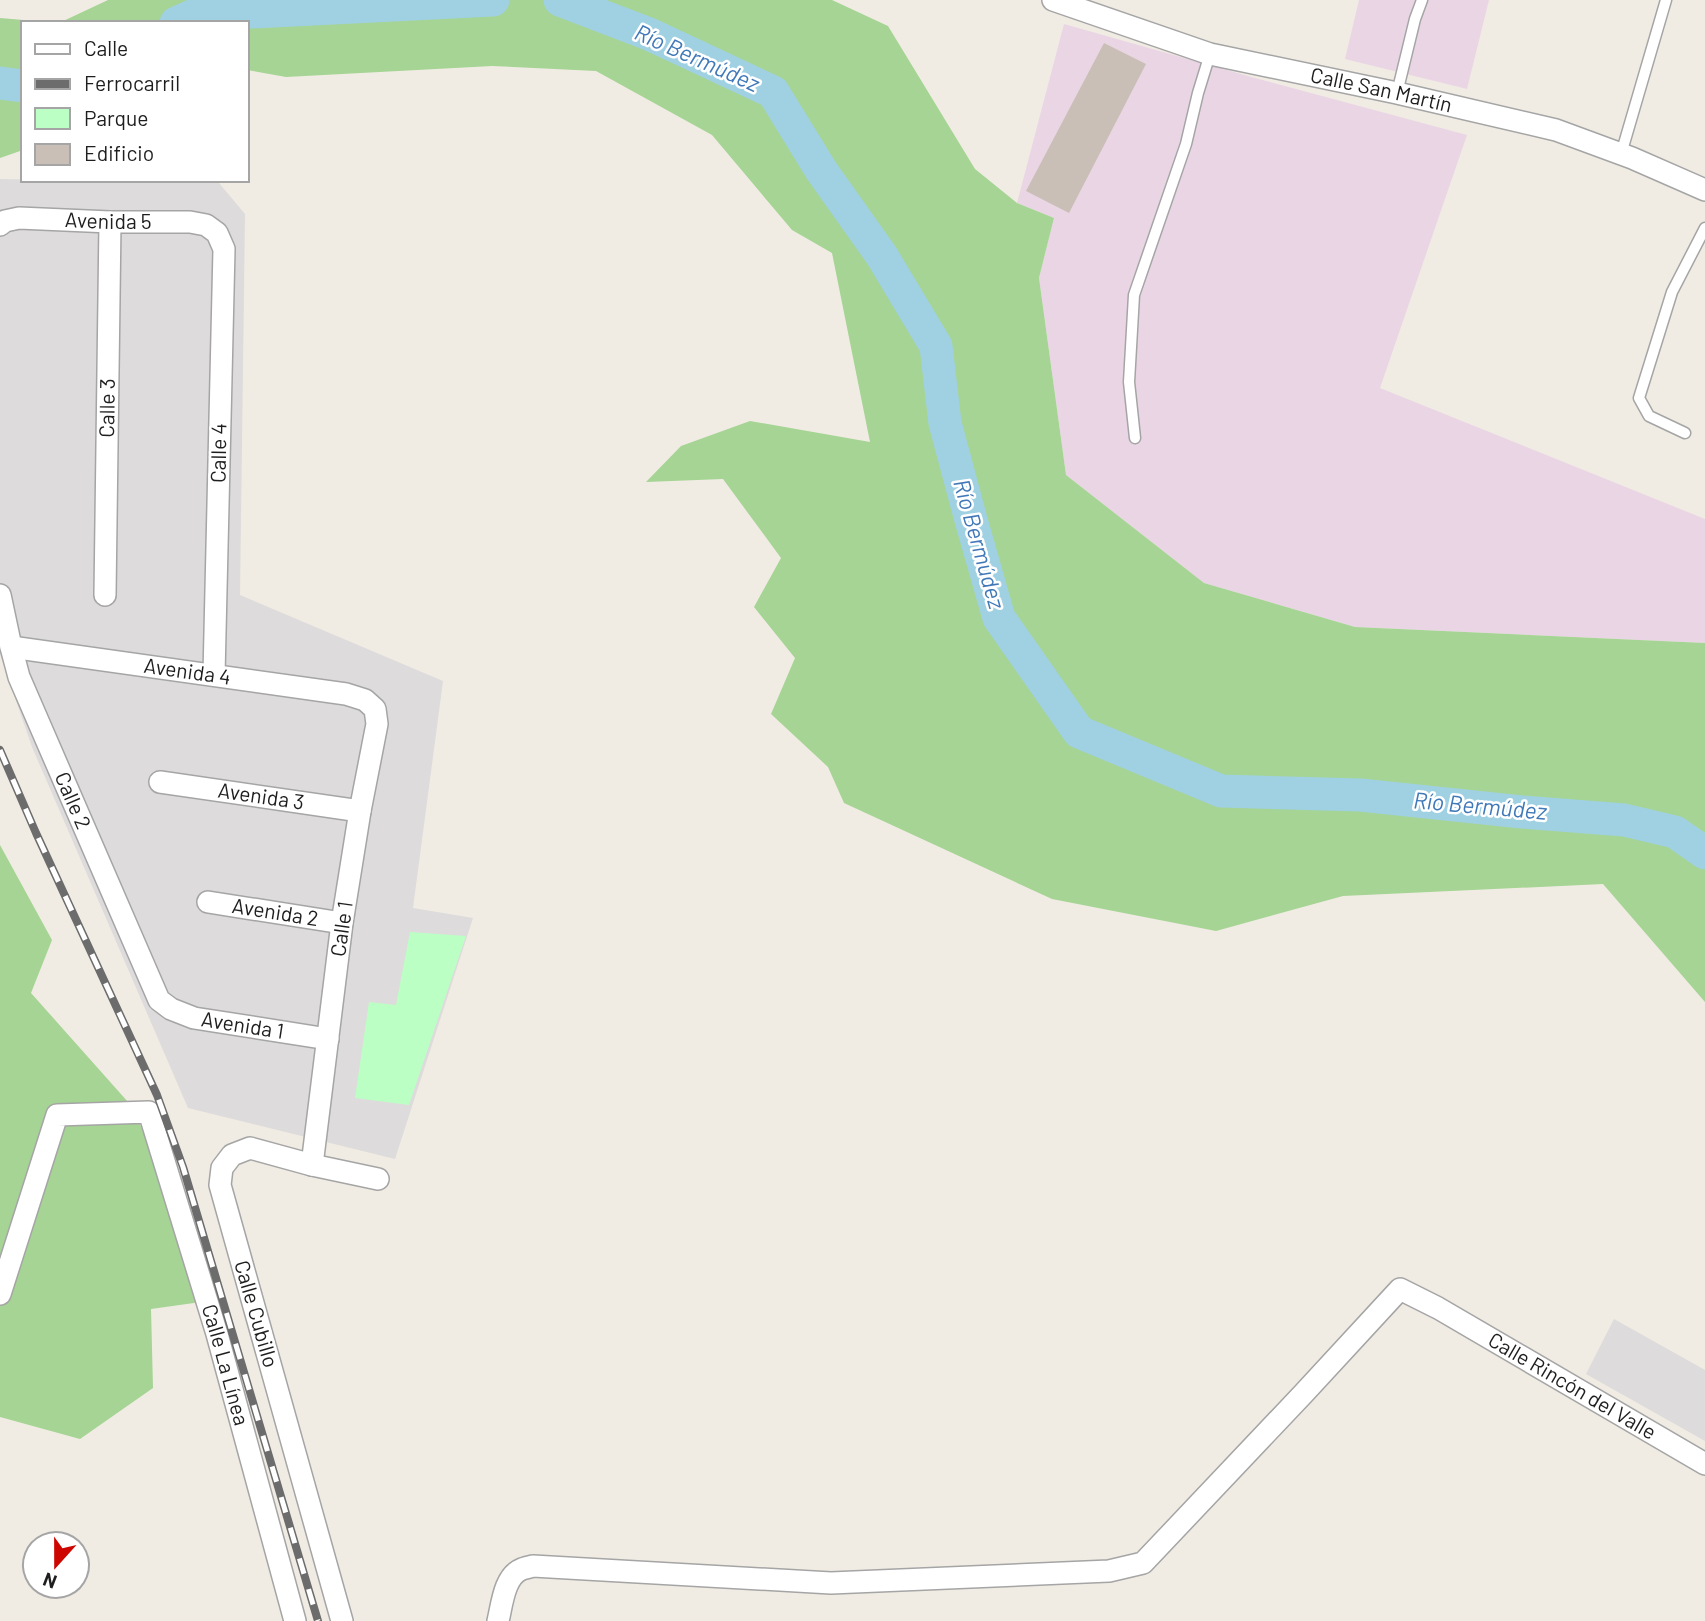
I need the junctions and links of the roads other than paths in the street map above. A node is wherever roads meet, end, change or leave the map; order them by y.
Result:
1 (1053, 0) edge
2 (1422, 0) edge
3 (1666, 0) edge
4 (1210, 54) junction
5 (1397, 93) junction
6 (1621, 154) junction
7 (1705, 190) edge
8 (110, 222) junction
9 (0, 225) edge
10 (1705, 228) edge
11 (217, 233) joint
12 (1685, 433) dead end
13 (1135, 438) dead end
14 (0, 595) edge
15 (104, 595) dead end
16 (11, 647) junction
17 (214, 675) junction
18 (365, 700) joint
19 (160, 782) dead end
20 (360, 811) junction
21 (208, 902) dead end
22 (342, 923) junction
23 (159, 1000) joint
24 (328, 1039) junction
25 (312, 1165) junction
26 (378, 1179) dead end
27 (0, 1294) edge
28 (1705, 1464) edge
29 (295, 1621) edge
30 (342, 1621) edge
31 (498, 1621) edge

1 - 4 street, Calle San Martín
2 - 5 lane
3 - 6 lane
4 - 5 street, Calle San Martín
4 - 13 lane
5 - 6 street, Calle San Martín
6 - 7 street, Calle San Martín
8 - 9 street, Avenida 5
8 - 11 street, Avenida 5
8 - 15 street, Calle 3
10 - 12 lane
11 - 17 street, Calle 4
14 - 16 street, Calle 2
16 - 17 street, Avenida 4
16 - 23 street, Calle 2
17 - 18 street, Avenida 4
18 - 20 street, Calle 1
19 - 20 street, Avenida 3
20 - 22 street, Calle 1
21 - 22 street, Avenida 2
22 - 24 street, Calle 1
23 - 24 street, Avenida 1
24 - 25 street, Calle 1
25 - 26 street, Calle Cubillo
25 - 30 street, Calle Cubillo
27 - 29 street, Calle La Línea
28 - 31 street, Calle Rincón del Valle

